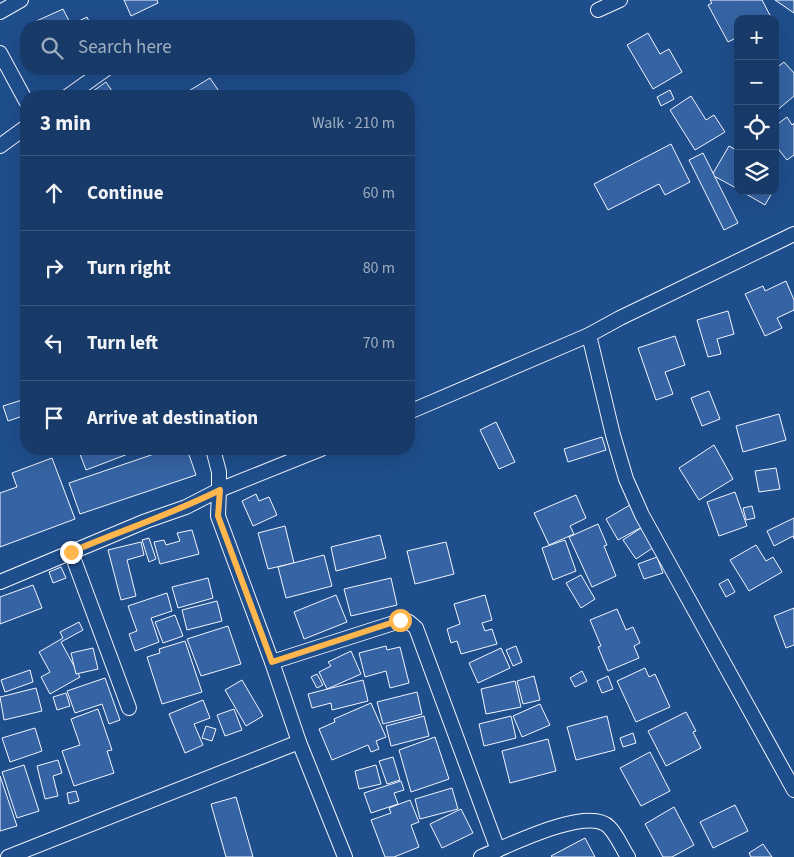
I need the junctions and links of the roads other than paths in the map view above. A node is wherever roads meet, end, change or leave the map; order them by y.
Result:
1 (21, 0) edge
2 (620, 0) edge
3 (598, 10) dead end
4 (0, 12) edge
5 (0, 53) edge
6 (98, 75) edge
7 (20, 90) edge
8 (76, 90) edge
9 (20, 131) edge
10 (0, 146) edge
11 (794, 234) edge
12 (589, 335) junction
13 (415, 409) edge
14 (215, 455) edge
15 (306, 455) edge
16 (220, 490) junction
17 (71, 552) junction
18 (0, 582) edge
19 (272, 662) junction
20 (129, 708) dead end
21 (299, 742) junction
22 (794, 790) edge
23 (498, 850) junction
24 (8, 857) edge
25 (345, 857) edge
26 (481, 857) edge
27 (628, 857) edge

1 - 4 street
2 - 3 street
5 - 7 street
6 - 8 street
9 - 10 street
11 - 12 street
12 - 13 street
12 - 22 street
14 - 16 street
15 - 16 street
16 - 17 street
16 - 19 street
17 - 18 street
17 - 20 street
19 - 21 street
19 - 23 street
21 - 24 street
21 - 25 street
23 - 26 street
23 - 27 street

